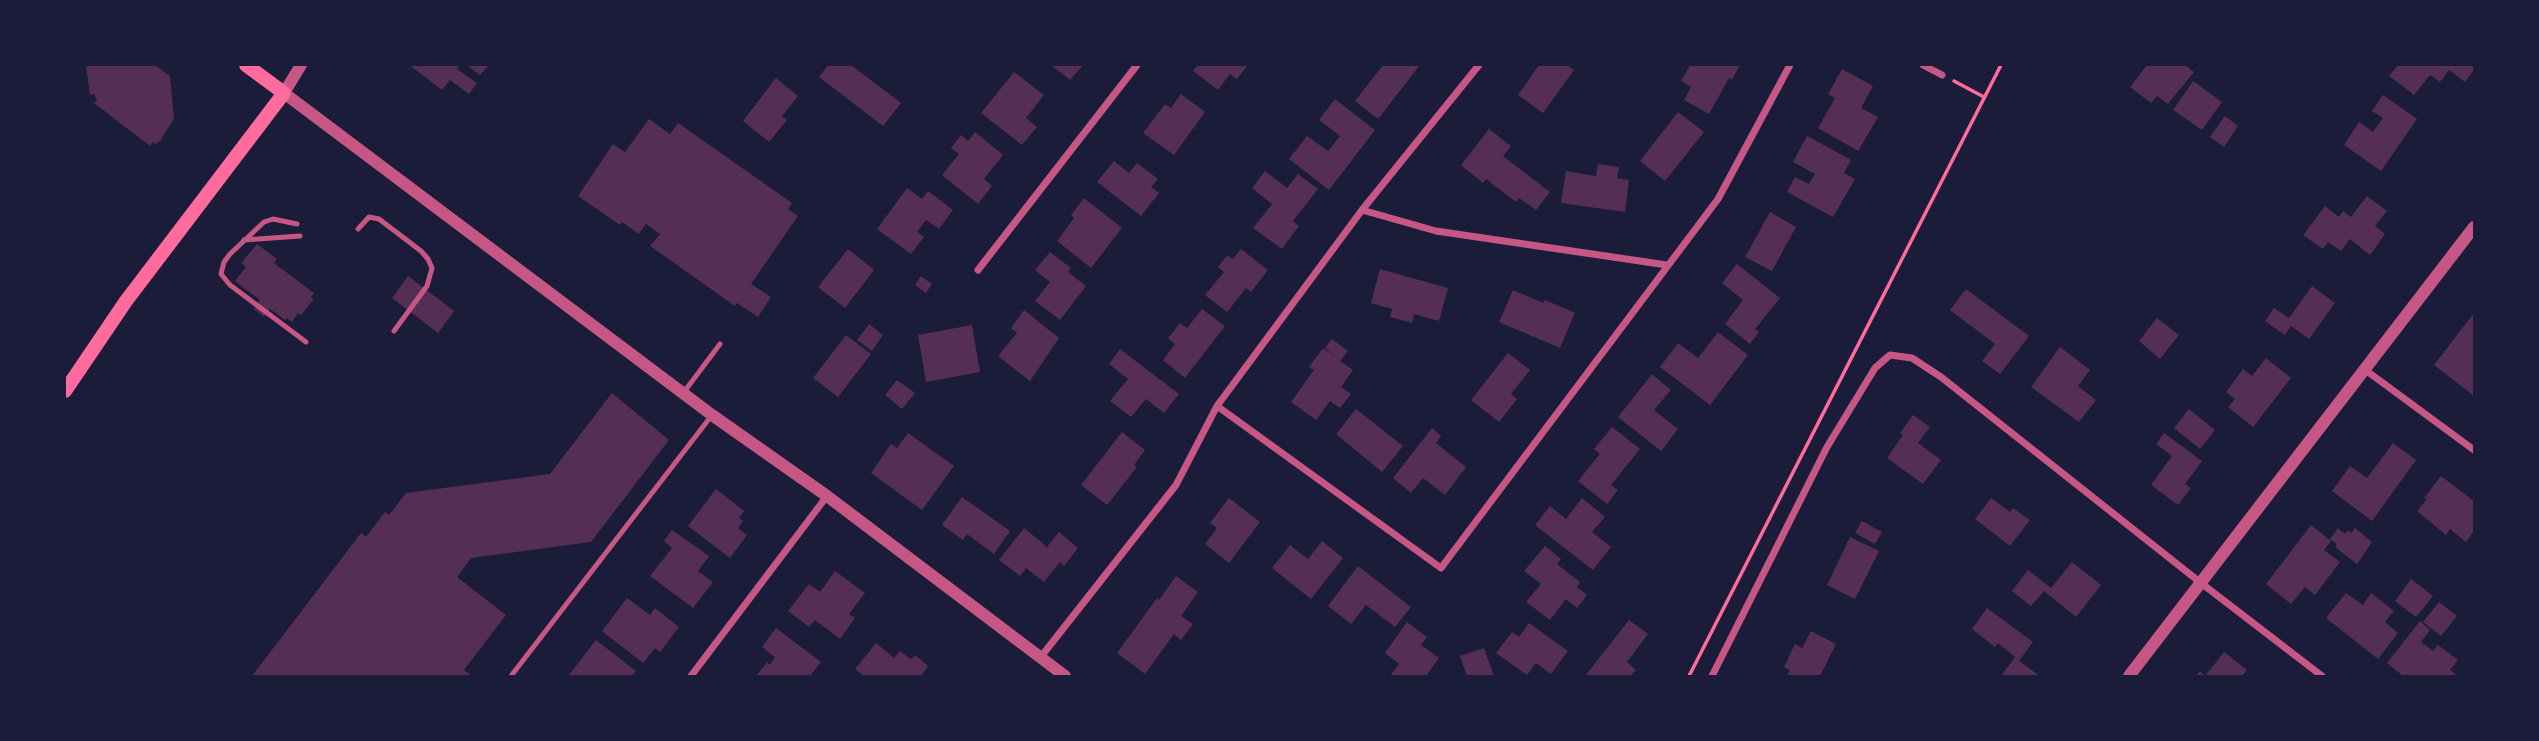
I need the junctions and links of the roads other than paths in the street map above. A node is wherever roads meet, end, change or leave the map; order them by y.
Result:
1 (246, 65) edge
2 (301, 65) edge
3 (1138, 65) edge
4 (1479, 65) edge
5 (1790, 65) edge
6 (1923, 65) edge
7 (1942, 75) road end
8 (284, 93) junction
9 (1362, 210) junction
10 (297, 224) dead end
11 (2474, 227) edge
12 (358, 229) dead end
13 (300, 236) dead end
14 (244, 240) junction
15 (1667, 265) junction
16 (978, 270) dead end
17 (394, 331) dead end
18 (306, 342) dead end
19 (720, 344) dead end
20 (2364, 369) junction
21 (65, 391) edge
22 (683, 393) junction
23 (1217, 406) junction
24 (712, 415) junction
25 (2474, 450) edge
26 (827, 496) junction
27 (2201, 583) junction
28 (1040, 658) junction
29 (511, 676) edge
30 (691, 676) edge
31 (1065, 676) edge
32 (1712, 676) edge
33 (2129, 676) edge
34 (2322, 676) edge

1 - 8 main road
2 - 8 street
3 - 16 street
4 - 9 street
5 - 15 street
6 - 7 street
8 - 21 main road
8 - 22 street
9 - 15 street
9 - 23 street
10 - 14 lane
11 - 20 street
12 - 17 lane
13 - 14 lane
14 - 18 lane
15 - 23 street
19 - 22 lane
20 - 25 street
20 - 27 street
22 - 24 street
23 - 28 street
24 - 26 street
24 - 29 lane
26 - 28 street
26 - 30 street
27 - 32 street
27 - 33 street
27 - 34 street
28 - 31 street

